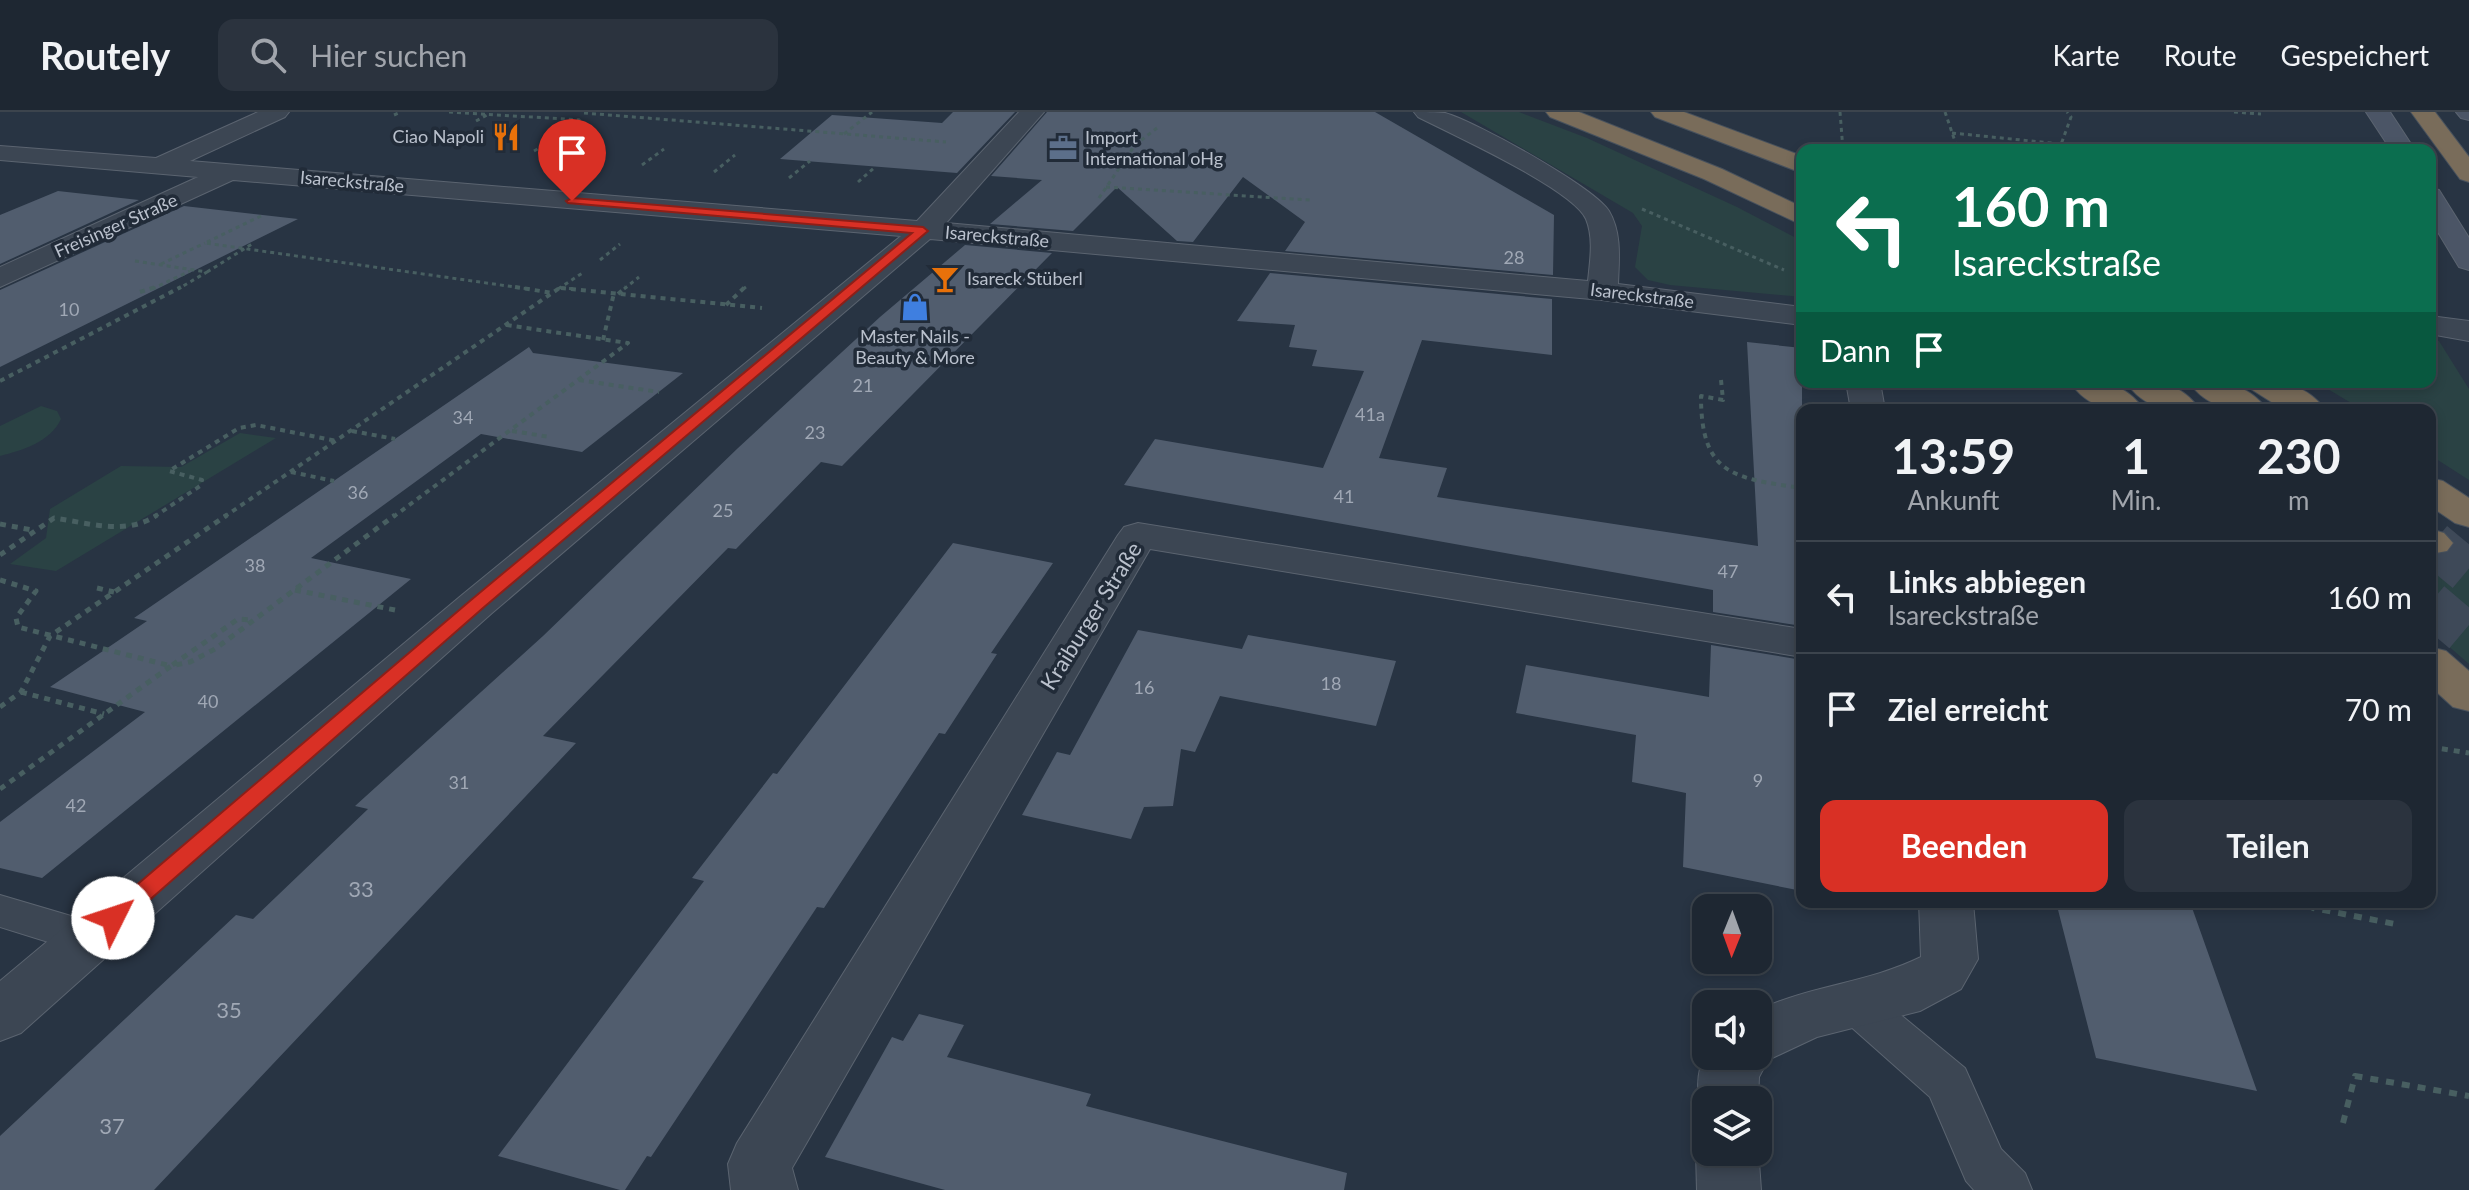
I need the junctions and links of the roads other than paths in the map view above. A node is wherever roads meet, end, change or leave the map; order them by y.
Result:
1 (277, 112) edge
2 (1032, 112) edge
3 (1426, 112) edge
4 (1558, 112) edge
5 (1610, 112) edge
6 (1663, 112) edge
7 (1702, 112) edge
8 (2378, 112) edge
9 (2423, 112) edge
10 (2399, 144) edge
11 (1796, 149) edge
12 (0, 153) edge
13 (1796, 163) edge
14 (159, 166) junction
15 (230, 172) junction
16 (2469, 174) edge
17 (1796, 190) edge
18 (2436, 206) edge
19 (1796, 214) edge
20 (923, 231) junction
21 (2469, 261) edge
22 (0, 278) edge
23 (1602, 291) junction
24 (1796, 315) edge
25 (2436, 326) edge
26 (2469, 331) edge
27 (2096, 388) edge
28 (2152, 388) edge
29 (2215, 388) edge
30 (2273, 388) edge
31 (2118, 404) edge
32 (2174, 404) edge
33 (2241, 404) edge
34 (2298, 404) edge
35 (2436, 493) edge
36 (2469, 515) edge
37 (1796, 642) edge
38 (2436, 666) edge
39 (2469, 696) edge
40 (1946, 908) edge
41 (0, 911) edge
42 (90, 938) junction
43 (1857, 1005) junction
44 (0, 1016) edge
45 (1772, 1031) edge
46 (1728, 1166) edge
47 (766, 1190) edge
48 (1729, 1190) edge
49 (2007, 1190) edge

1 - 14 street
2 - 20 street
3 - 23 street
4 - 19 highway
5 - 17 highway
6 - 13 highway
7 - 11 highway
8 - 10 main road
9 - 16 highway
12 - 14 street, Isareckstraße
14 - 15 street, Isareckstraße
15 - 20 street, Isareckstraße
15 - 22 street, Freisinger Straße
18 - 21 main road
20 - 23 street, Isareckstraße
20 - 42 street
23 - 24 street, Isareckstraße
25 - 26 street
27 - 31 highway
28 - 32 highway
29 - 33 highway
30 - 34 highway
35 - 36 highway
37 - 47 street, Kraiburger Straße
38 - 39 highway
40 - 43 street
41 - 42 lane
42 - 44 street
43 - 45 street
43 - 49 lane
46 - 48 street

